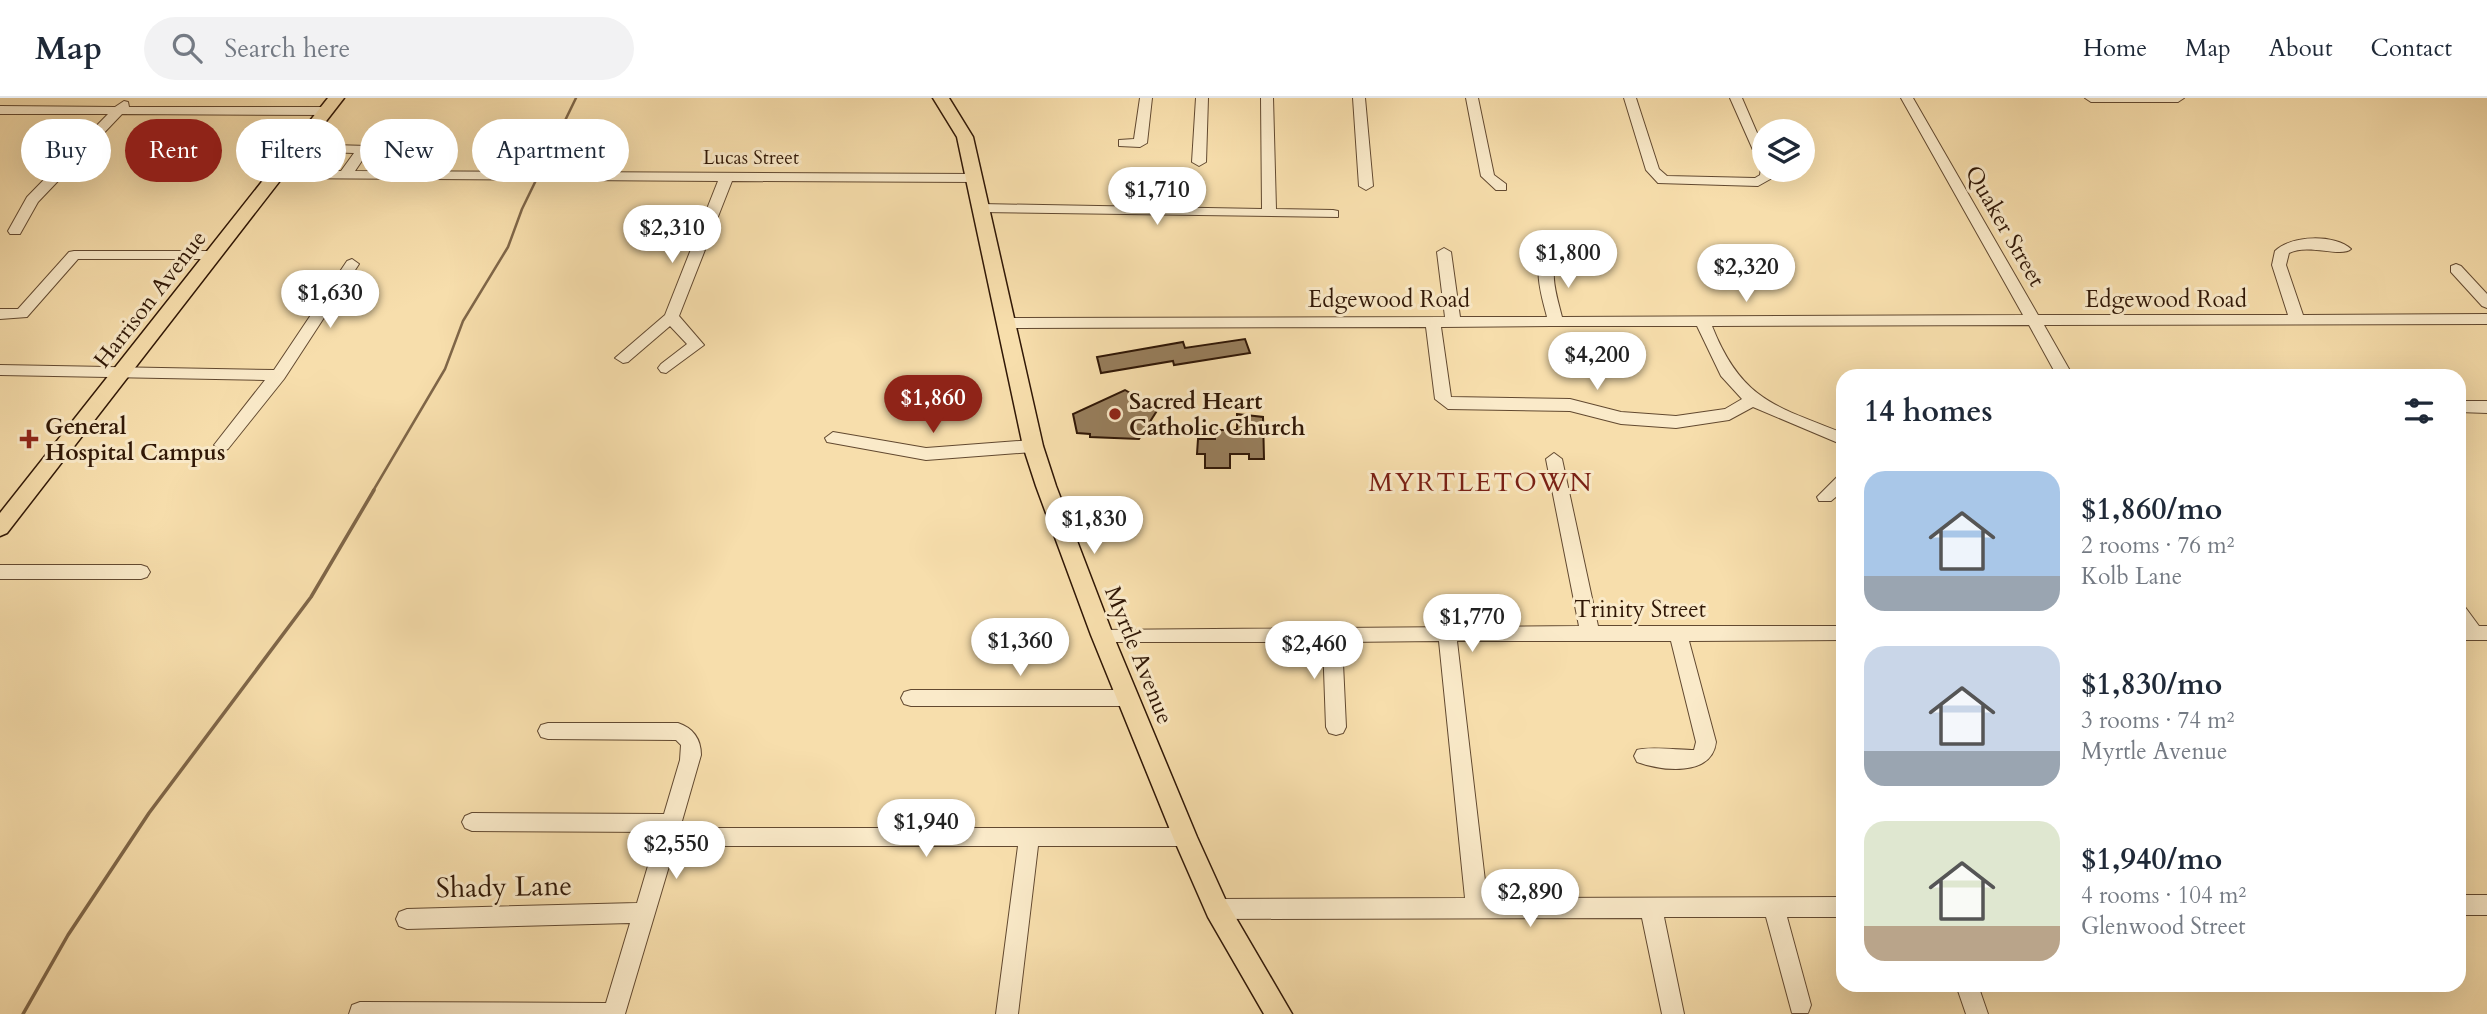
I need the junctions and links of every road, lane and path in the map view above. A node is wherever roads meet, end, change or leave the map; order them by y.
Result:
1 (130, 98) edge
2 (941, 98) edge
3 (1146, 98) edge
4 (1202, 98) edge
5 (1267, 98) edge
6 (1359, 98) edge
7 (1472, 98) edge
8 (1630, 98) edge
9 (1736, 98) edge
10 (1907, 98) edge
11 (2091, 98) edge
12 (2178, 98) edge
13 (331, 104) edge
14 (0, 110) edge
15 (118, 110) junction
16 (319, 119) edge
17 (1752, 136) edge
18 (1124, 144) dead end
19 (346, 149) edge
20 (1199, 162) dead end
21 (346, 175) edge
22 (346, 177) edge
23 (727, 177) junction
24 (974, 178) junction
25 (271, 182) edge
26 (1752, 182) edge
27 (1366, 186) dead end
28 (1501, 187) dead end
29 (981, 208) junction
30 (1269, 213) junction
31 (1334, 214) dead end
32 (15, 232) dead end
33 (1555, 248) dead end
34 (2344, 249) dead end
35 (1444, 252) dead end
36 (215, 255) junction
37 (352, 264) dead end
38 (2456, 269) dead end
39 (2487, 303) edge
40 (0, 314) edge
41 (671, 317) junction
42 (2487, 319) edge
43 (2298, 321) junction
44 (1433, 322) junction
45 (1703, 322) junction
46 (2034, 322) junction
47 (1006, 323) junction
48 (1453, 323) junction
49 (1556, 323) junction
50 (623, 358) dead end
51 (666, 368) dead end
52 (2061, 369) edge
53 (0, 370) edge
54 (124, 371) junction
55 (278, 375) junction
56 (1753, 400) junction
57 (2466, 407) edge
58 (2487, 407) edge
59 (1836, 436) edge
60 (833, 438) dead end
61 (222, 445) dead end
62 (1033, 446) junction
63 (1554, 459) dead end
64 (1836, 487) edge
65 (1825, 497) dead end
66 (0, 528) edge
67 (0, 572) edge
68 (141, 572) dead end
69 (1678, 633) junction
70 (1836, 633) edge
71 (1332, 634) junction
72 (1447, 634) junction
73 (1590, 634) junction
74 (1102, 635) junction
75 (911, 698) dead end
76 (1128, 698) junction
77 (1336, 727) dead end
78 (548, 731) dead end
79 (1644, 756) dead end
80 (472, 822) dead end
81 (670, 830) junction
82 (1185, 837) junction
83 (1029, 838) junction
84 (2466, 905) edge
85 (2487, 905) edge
86 (1774, 906) junction
87 (1836, 907) edge
88 (1477, 908) junction
89 (1651, 908) junction
90 (1217, 909) junction
91 (644, 913) junction
92 (407, 919) dead end
93 (1969, 992) edge
94 (1800, 1005) dead end
95 (360, 1013) edge
96 (614, 1014) edge
97 (1007, 1014) edge
98 (1279, 1014) edge
99 (1673, 1014) edge
100 (1977, 1014) edge

1 - 15 street
2 - 24 main road, Myrtle Avenue
3 - 18 street
4 - 20 street
5 - 30 street
6 - 27 street
7 - 28 street
8 - 26 street
9 - 17 street
10 - 46 street, Quaker Street
11 - 12 street
13 - 15 street
13 - 16 main road, Harrison Avenue
14 - 15 street
15 - 32 street
19 - 21 street
22 - 23 street, Lucas Street
23 - 24 street, Lucas Street
23 - 41 street
24 - 29 main road, Myrtle Avenue
25 - 36 main road, Harrison Avenue
29 - 30 street
29 - 47 main road, Myrtle Avenue
30 - 31 street
33 - 49 street
34 - 43 street
35 - 48 street
36 - 40 street
36 - 54 main road, Harrison Avenue
37 - 55 street
38 - 39 street
41 - 50 street
41 - 51 street
42 - 43 street, Edgewood Road
43 - 46 street, Edgewood Road
44 - 47 street, Edgewood Road
44 - 48 street, Edgewood Road
44 - 56 street
45 - 46 street, Edgewood Road
45 - 49 street, Edgewood Road
45 - 56 street
46 - 52 street, Quaker Street
47 - 62 main road, Myrtle Avenue
48 - 49 street, Edgewood Road
53 - 54 street
54 - 55 street
54 - 66 main road, Harrison Avenue
55 - 61 street
56 - 59 street
57 - 58 street
60 - 62 street
62 - 74 main road, Myrtle Avenue
63 - 73 street
64 - 65 street
67 - 68 street
69 - 70 street, Trinity Street
69 - 73 street, Trinity Street
69 - 79 street
71 - 72 street, Trinity Street
71 - 74 street, Trinity Street
71 - 77 street
72 - 73 street, Trinity Street
72 - 88 street
74 - 76 main road, Myrtle Avenue
75 - 76 street
76 - 82 main road, Myrtle Avenue
78 - 81 street
80 - 81 street
81 - 83 street
81 - 91 street
82 - 83 street
82 - 90 main road, Myrtle Avenue
83 - 97 street
84 - 85 street
86 - 87 street
86 - 89 street
86 - 94 street
88 - 89 street
88 - 90 street
89 - 99 street
90 - 98 main road, Myrtle Avenue
91 - 92 street, Shady Lane
91 - 96 street
93 - 100 street
95 - 96 street

